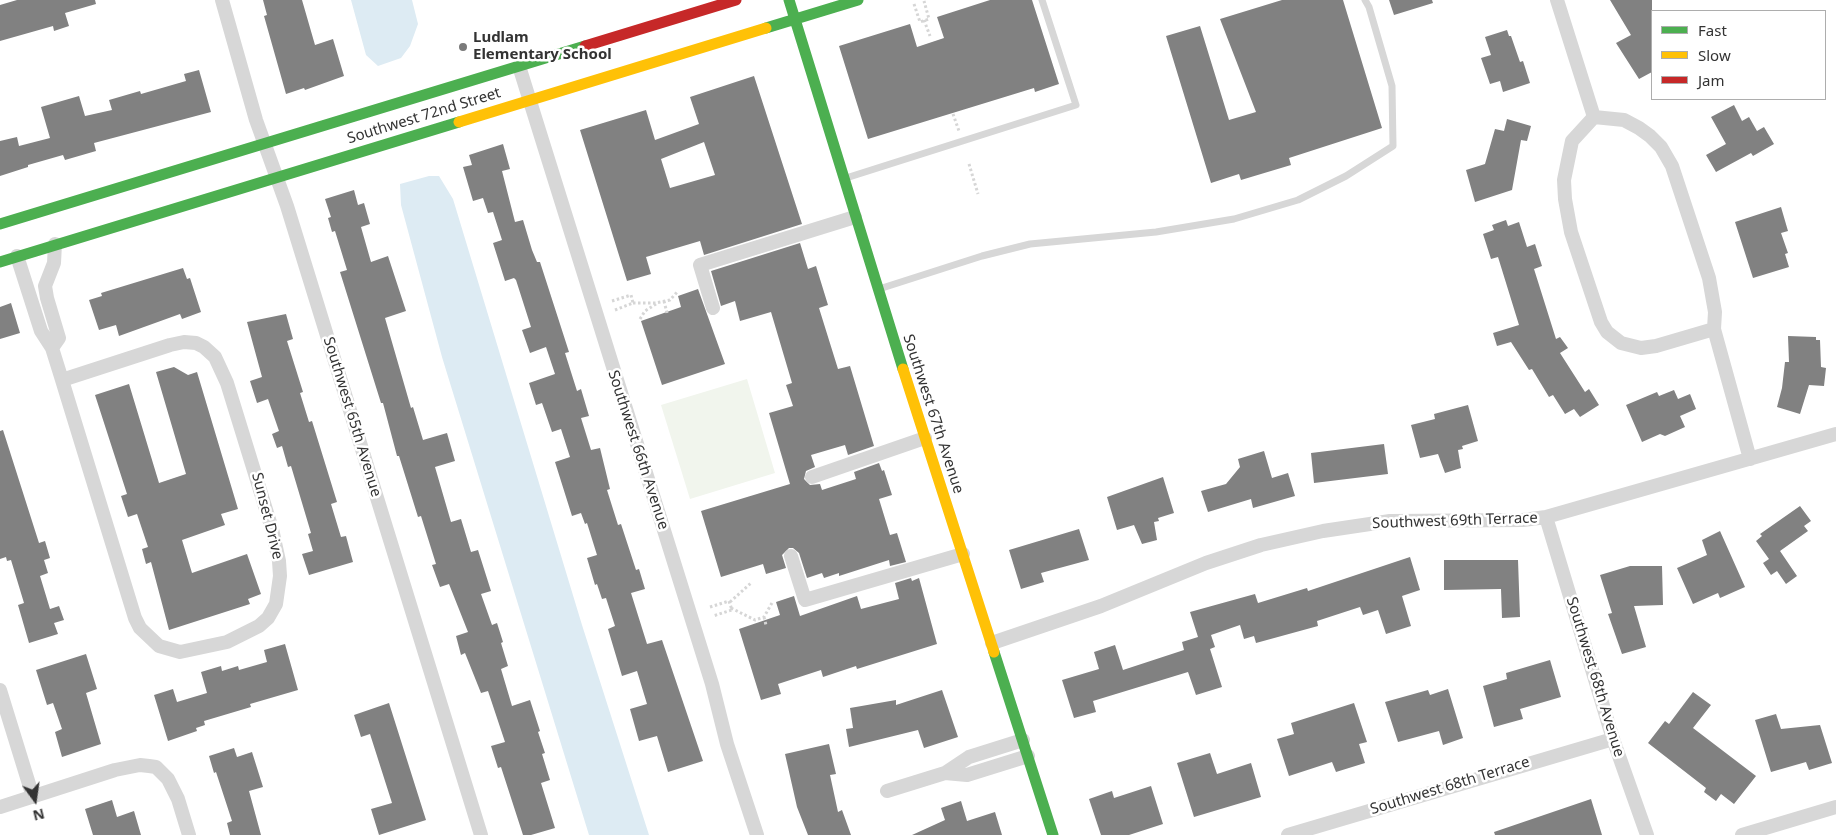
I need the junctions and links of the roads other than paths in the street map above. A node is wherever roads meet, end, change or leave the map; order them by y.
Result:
1 (222, 0) edge
2 (736, 0) edge
3 (789, 0) edge
4 (858, 0) edge
5 (1042, 0) edge
6 (1365, 0) edge
7 (1557, 0) edge
8 (795, 20) junction
9 (519, 66) junction
10 (528, 99) junction
11 (1594, 117) junction
12 (265, 144) junction
13 (277, 178) junction
14 (843, 178) junction
15 (855, 217) junction
16 (0, 224) edge
17 (55, 244) junction
18 (17, 256) junction
19 (0, 262) edge
20 (878, 290) junction
21 (713, 308) dead end
22 (1714, 330) junction
23 (52, 348) junction
24 (62, 380) junction
25 (1836, 434) edge
26 (924, 438) junction
27 (1750, 459) junction
28 (812, 477) dead end
29 (1546, 517) junction
30 (963, 554) junction
31 (791, 556) dead end
32 (992, 642) junction
33 (0, 690) edge
34 (1614, 739) junction
35 (1023, 740) junction
36 (1028, 756) junction
37 (945, 773) junction
38 (887, 791) dead end
39 (33, 797) junction
40 (0, 807) edge
41 (1836, 808) edge
42 (189, 835) edge
43 (481, 835) edge
44 (757, 835) edge
45 (1053, 835) edge
46 (1288, 835) edge
47 (1647, 835) edge
48 (1742, 835) edge

1 - 12 street, Southwest 65th Avenue
2 - 9 main road, Southwest 72nd Street
3 - 8 main road, Southwest 67th Avenue
4 - 8 main road, Southwest 72nd Street
5 - 14 lane
6 - 20 lane
7 - 11 street
8 - 10 main road, Southwest 72nd Street
8 - 14 main road, Southwest 67th Avenue
9 - 10 street, Southwest 66th Avenue
9 - 12 main road, Southwest 72nd Street
10 - 13 main road, Southwest 72nd Street
10 - 44 street, Southwest 66th Avenue
11 - 22 street
11 - 22 street
12 - 13 street, Southwest 65th Avenue
12 - 16 main road, Southwest 72nd Street
13 - 17 main road, Southwest 72nd Street
13 - 43 street, Southwest 65th Avenue
14 - 15 main road, Southwest 67th Avenue
15 - 20 main road, Southwest 67th Avenue
15 - 21 street
17 - 18 main road, Southwest 72nd Street
17 - 23 street
18 - 19 main road, Southwest 72nd Street
18 - 23 street
20 - 26 main road, Southwest 67th Avenue
22 - 27 street
23 - 24 street, Sunset Drive
24 - 24 street, Sunset Drive
25 - 27 street, Southwest 69th Terrace
26 - 28 street
26 - 30 main road, Southwest 67th Avenue
27 - 29 street, Southwest 69th Terrace
29 - 32 street, Southwest 69th Terrace
29 - 34 street, Southwest 68th Avenue
30 - 31 street
30 - 32 main road, Southwest 67th Avenue
32 - 35 main road, Southwest 67th Avenue
33 - 39 street
34 - 46 street, Southwest 68th Terrace
34 - 47 street, Southwest 68th Avenue
35 - 36 main road, Southwest 67th Avenue
35 - 37 street
36 - 37 street
36 - 45 main road, Southwest 67th Avenue
37 - 38 street
39 - 40 street
39 - 42 street
41 - 48 street

